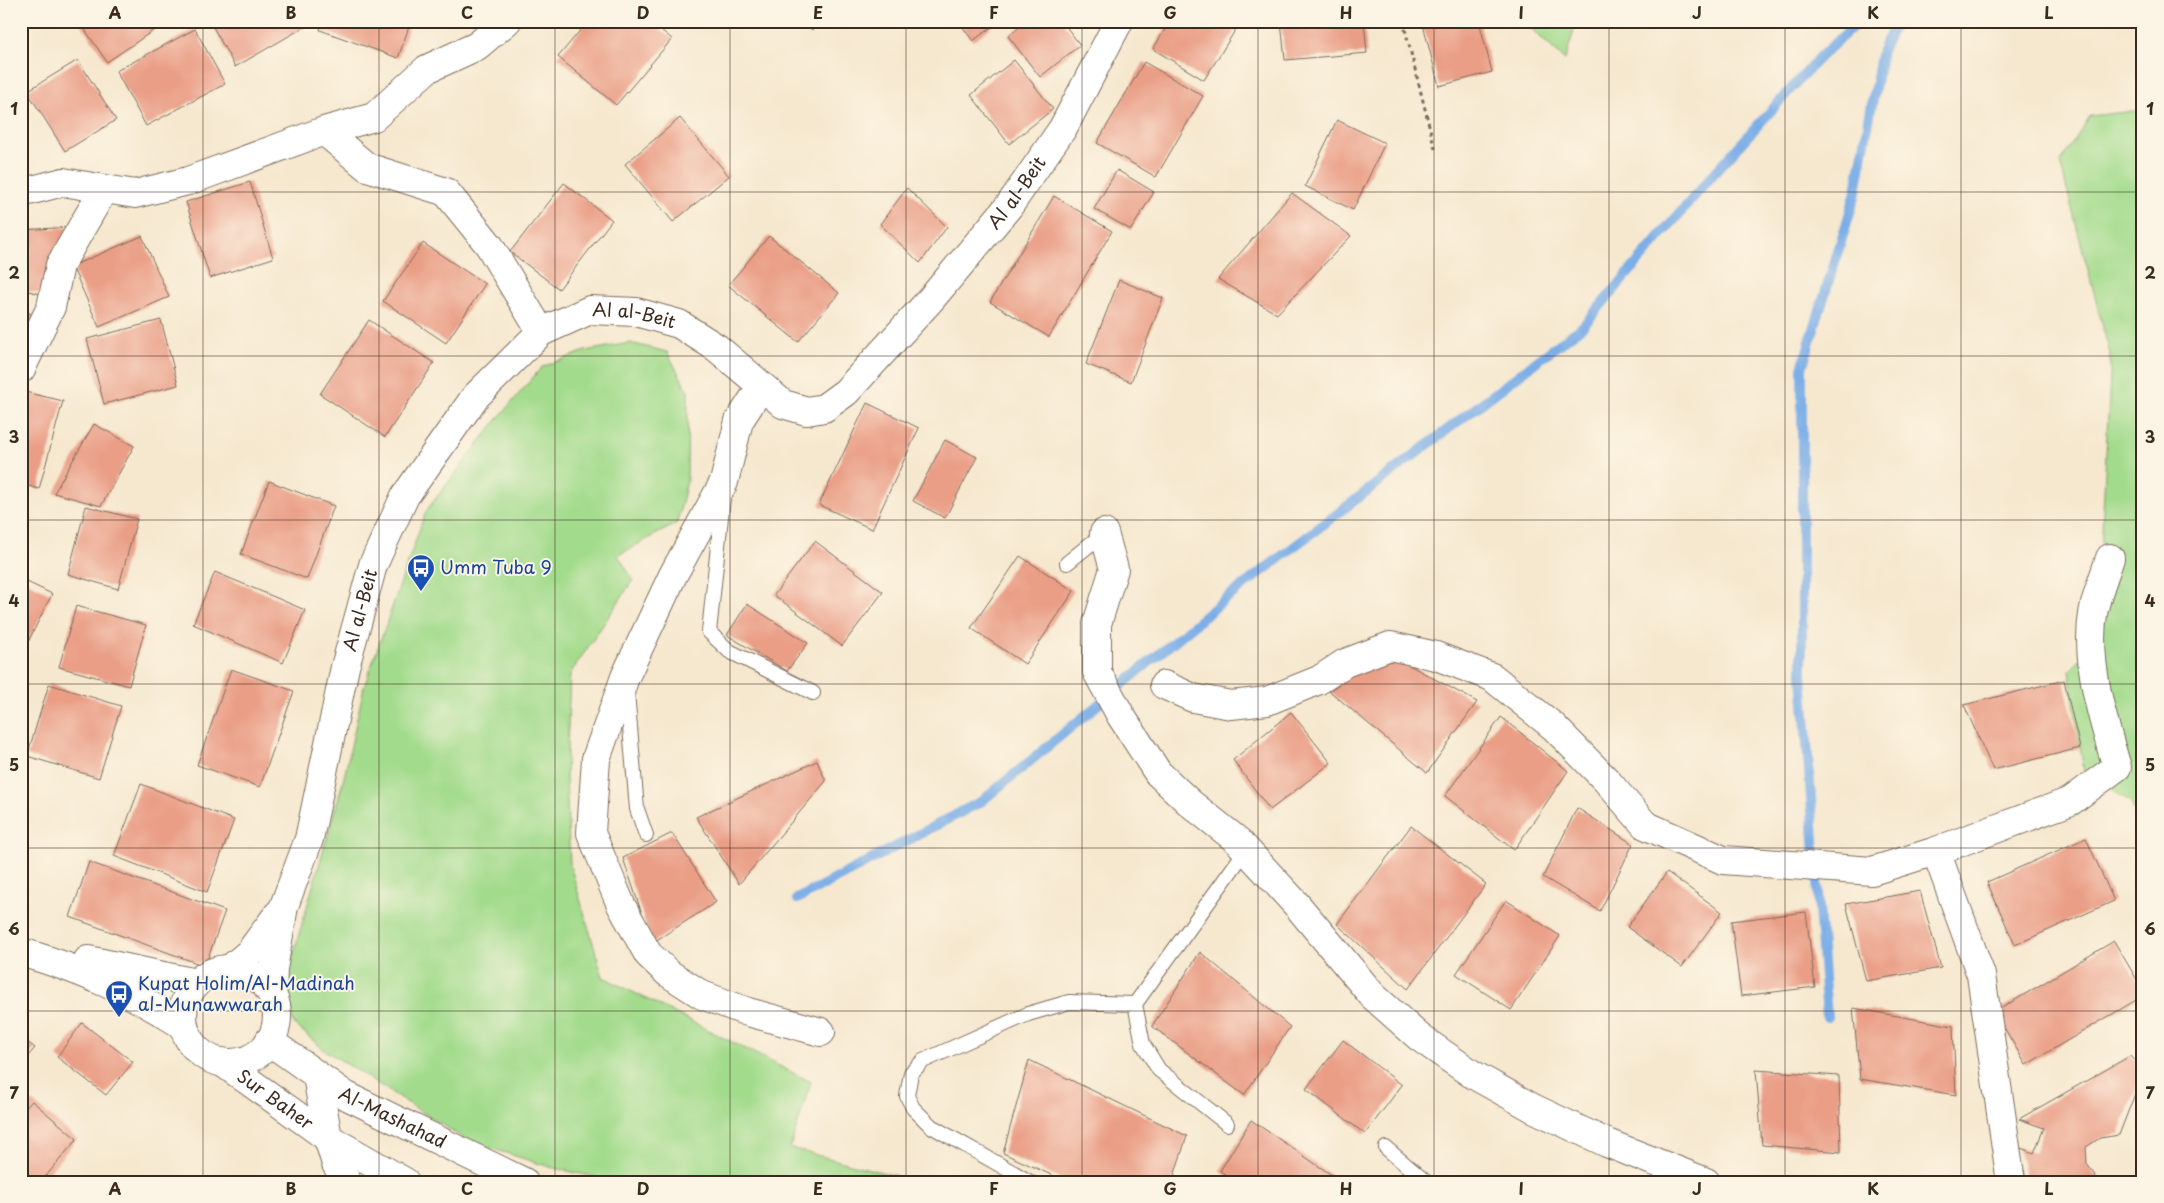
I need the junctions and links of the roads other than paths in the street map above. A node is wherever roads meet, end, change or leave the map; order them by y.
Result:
1 (1119, 21) edge
2 (502, 23) edge
3 (324, 131) junction
4 (104, 189) junction
5 (21, 193) edge
6 (542, 332) junction
7 (21, 368) edge
8 (761, 387) junction
9 (724, 482) junction
10 (1104, 533) joint
11 (2110, 558) dead end
12 (1067, 563) dead end
13 (625, 677) junction
14 (1164, 685) dead end
15 (813, 693) dead end
16 (646, 835) dead end
17 (1246, 850) junction
18 (1936, 851) junction
19 (284, 906) junction
20 (21, 951) edge
21 (230, 969) junction
22 (196, 983) junction
23 (272, 994) junction
24 (1135, 1004) junction
25 (184, 1026) junction
26 (821, 1032) dead end
27 (270, 1042) junction
28 (222, 1062) junction
29 (318, 1076) junction
30 (1226, 1124) dead end
31 (328, 1138) junction
32 (1386, 1148) dead end
33 (347, 1182) edge
34 (405, 1182) edge
35 (524, 1182) edge
36 (1030, 1182) edge
37 (1426, 1182) edge
38 (1706, 1182) edge
39 (2011, 1182) edge

1 - 8 street, Al al-Beit
2 - 3 street
3 - 4 street
3 - 6 street
4 - 5 street
4 - 7 street
6 - 8 street, Al al-Beit
6 - 19 street, Al al-Beit
8 - 9 street
9 - 13 street
9 - 15 lane
10 - 12 lane
10 - 17 street
11 - 18 street
13 - 16 lane
13 - 26 street
14 - 18 street
17 - 24 lane
17 - 38 street
18 - 39 street
19 - 21 street, Al al-Beit
19 - 23 street, Al al-Beit
20 - 22 street
20 - 25 street
21 - 22 street
21 - 23 street
22 - 25 street
23 - 27 street
24 - 30 lane
24 - 36 lane
25 - 28 street
27 - 28 street
27 - 29 street, Al-Mashahad
28 - 31 street, Sur Baher
29 - 31 street, Sur Baher
29 - 35 street, Al-Mashahad
31 - 33 street
31 - 34 street, Sur Baher
32 - 37 lane

